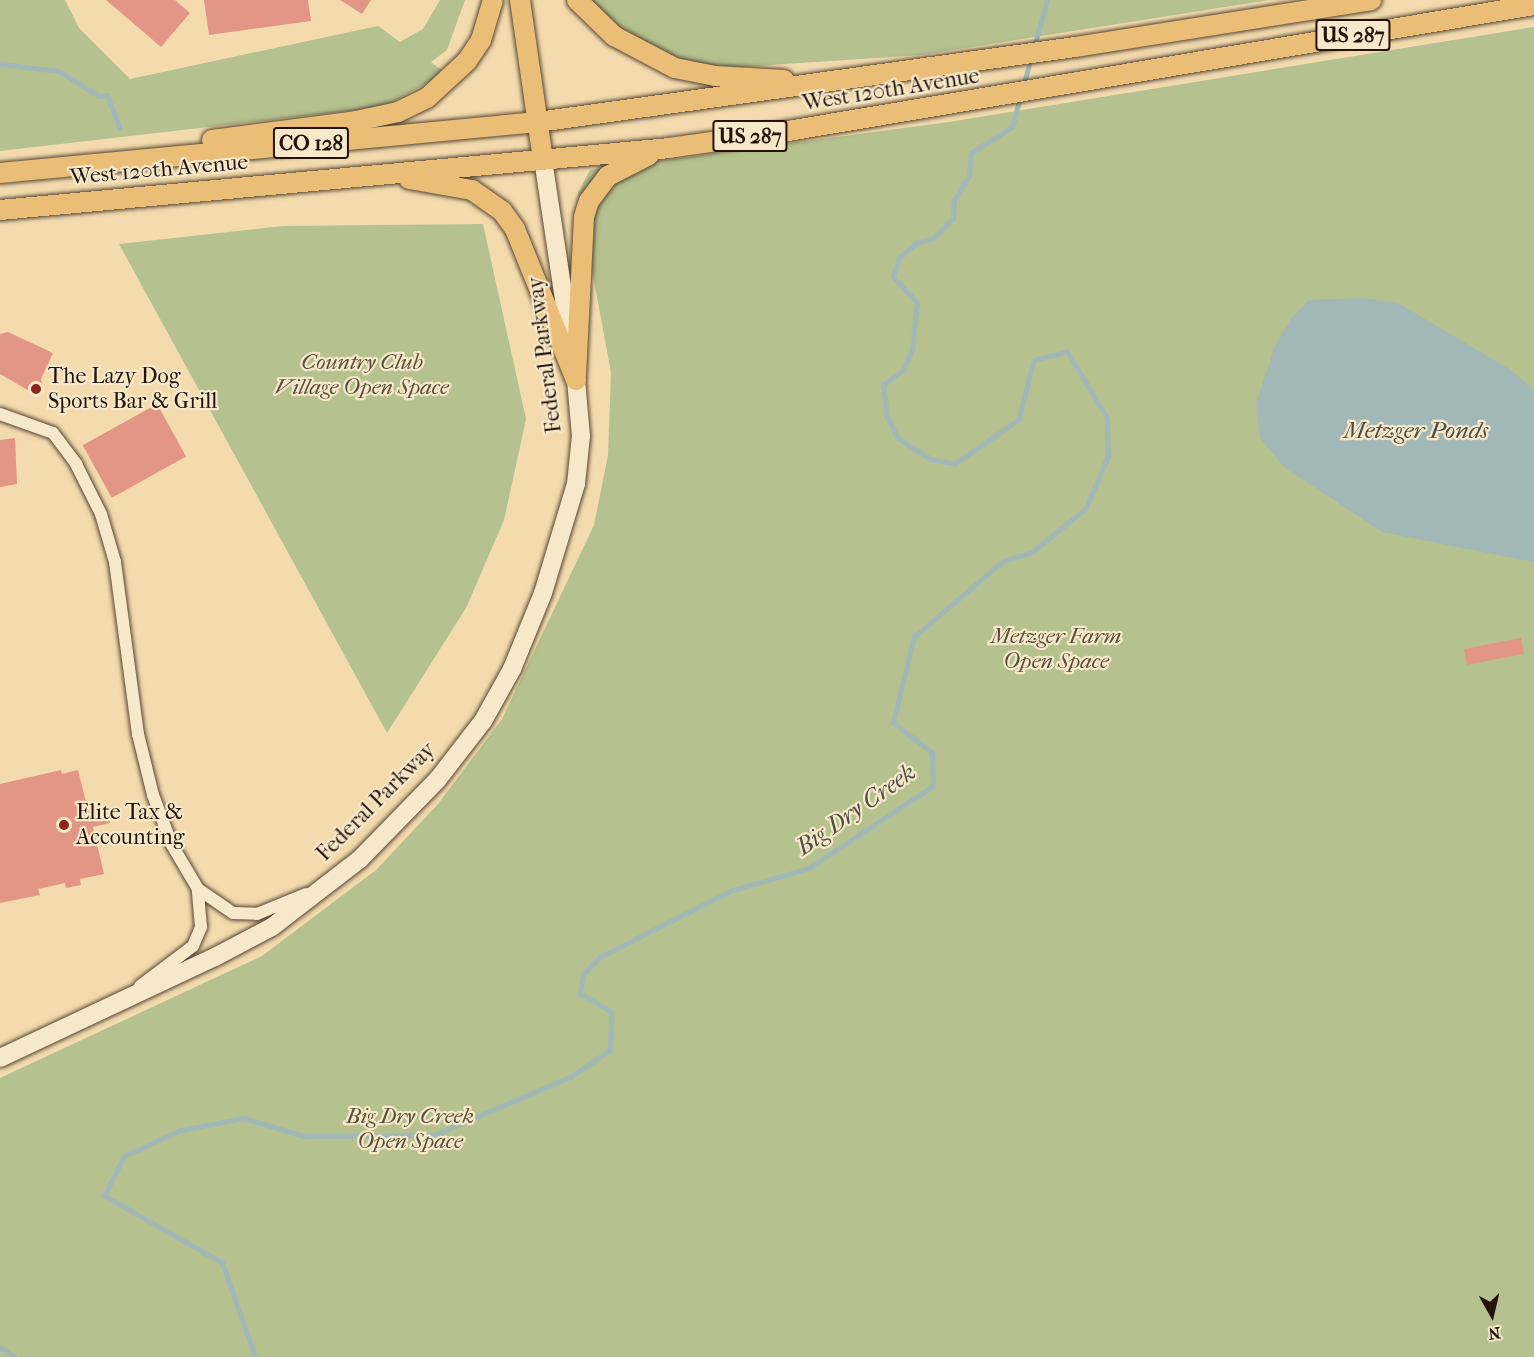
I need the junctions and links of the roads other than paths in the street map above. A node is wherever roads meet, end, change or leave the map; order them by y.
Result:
1 (493, 0) edge
2 (520, 0) edge
3 (577, 0) edge
4 (1371, 0) edge
5 (1534, 5) edge
6 (831, 82) junction
7 (538, 122) junction
8 (669, 148) junction
9 (543, 159) junction
10 (85, 164) junction
11 (6, 174) edge
12 (379, 174) junction
13 (67, 202) junction
14 (0, 210) edge
15 (0, 223) edge
16 (576, 380) junction
17 (0, 414) edge
18 (331, 882) junction
19 (198, 889) junction
20 (116, 1004) junction
21 (0, 1058) edge

1 - 10 main road
2 - 7 main road
3 - 6 main road, US 287
4 - 6 main road, West 120th Avenue / US 287
5 - 8 main road, West 120th Avenue / US 287
6 - 7 main road, West 120th Avenue / US 287
7 - 9 main road
7 - 10 main road, West 120th Avenue / CO 128
8 - 9 main road, West 120th Avenue / US 287
8 - 16 main road
9 - 12 main road, West 120th Avenue / CO 128
9 - 16 main road, Federal Parkway
10 - 11 main road, West 120th Avenue / CO 128
12 - 13 main road, West 120th Avenue / CO 128
12 - 16 main road
13 - 14 main road, West 120th Avenue / CO 128
13 - 15 main road
16 - 18 main road, Federal Parkway
17 - 19 street
18 - 19 street
18 - 20 main road, Federal Parkway
19 - 20 street
20 - 21 main road, Federal Parkway

